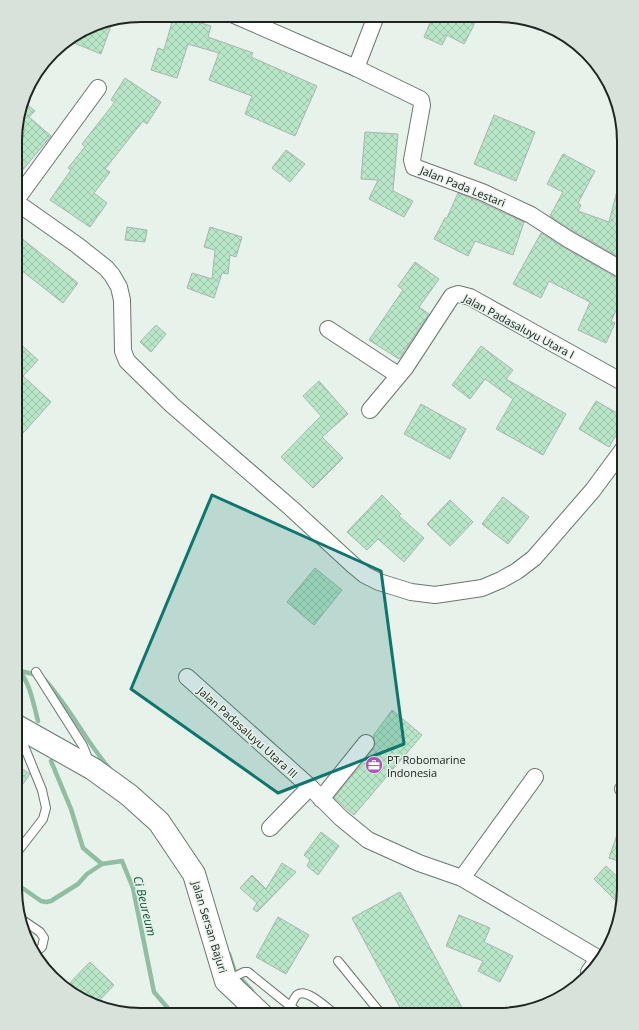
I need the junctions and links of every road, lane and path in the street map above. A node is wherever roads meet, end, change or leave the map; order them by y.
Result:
1 (250, 22) edge
2 (374, 22) edge
3 (356, 68) junction
4 (98, 88) dead end
5 (22, 193) edge
6 (22, 205) edge
7 (617, 267) edge
8 (328, 329) dead end
9 (398, 375) junction
10 (617, 379) edge
11 (370, 410) dead end
12 (617, 457) edge
13 (36, 672) dead end
14 (187, 677) dead end
15 (22, 729) edge
16 (22, 742) edge
17 (366, 743) dead end
18 (93, 769) junction
19 (535, 777) dead end
20 (310, 787) junction
21 (321, 799) junction
22 (270, 828) dead end
23 (22, 846) edge
24 (462, 878) junction
25 (27, 923) edge
26 (39, 949) edge
27 (338, 961) dead end
28 (590, 963) edge
29 (233, 978) junction
30 (290, 1007) joint
31 (256, 1008) edge
32 (328, 1008) edge
33 (376, 1008) edge

1 - 3 street, Jalan Pada Lestari
2 - 3 street
3 - 7 street, Jalan Pada Lestari
4 - 5 street
6 - 12 street
8 - 9 street
9 - 10 street, Jalan Padasaluyu Utara I
9 - 11 street, Jalan Padasaluyu Utara I
13 - 18 lane
14 - 20 street, Jalan Padasaluyu Utara III
15 - 18 main road, Jalan Sersan Bajuri
16 - 23 lane
17 - 21 street
18 - 29 main road, Jalan Sersan Bajuri
19 - 24 street
20 - 21 street, Jalan Padasaluyu Utara III
20 - 22 street
21 - 24 street, Jalan Padasaluyu Utara III
24 - 28 street, Jalan Padasaluyu Utara III
25 - 26 lane
27 - 33 lane
29 - 30 lane
29 - 31 main road, Jalan Sersan Bajuri
30 - 32 lane

